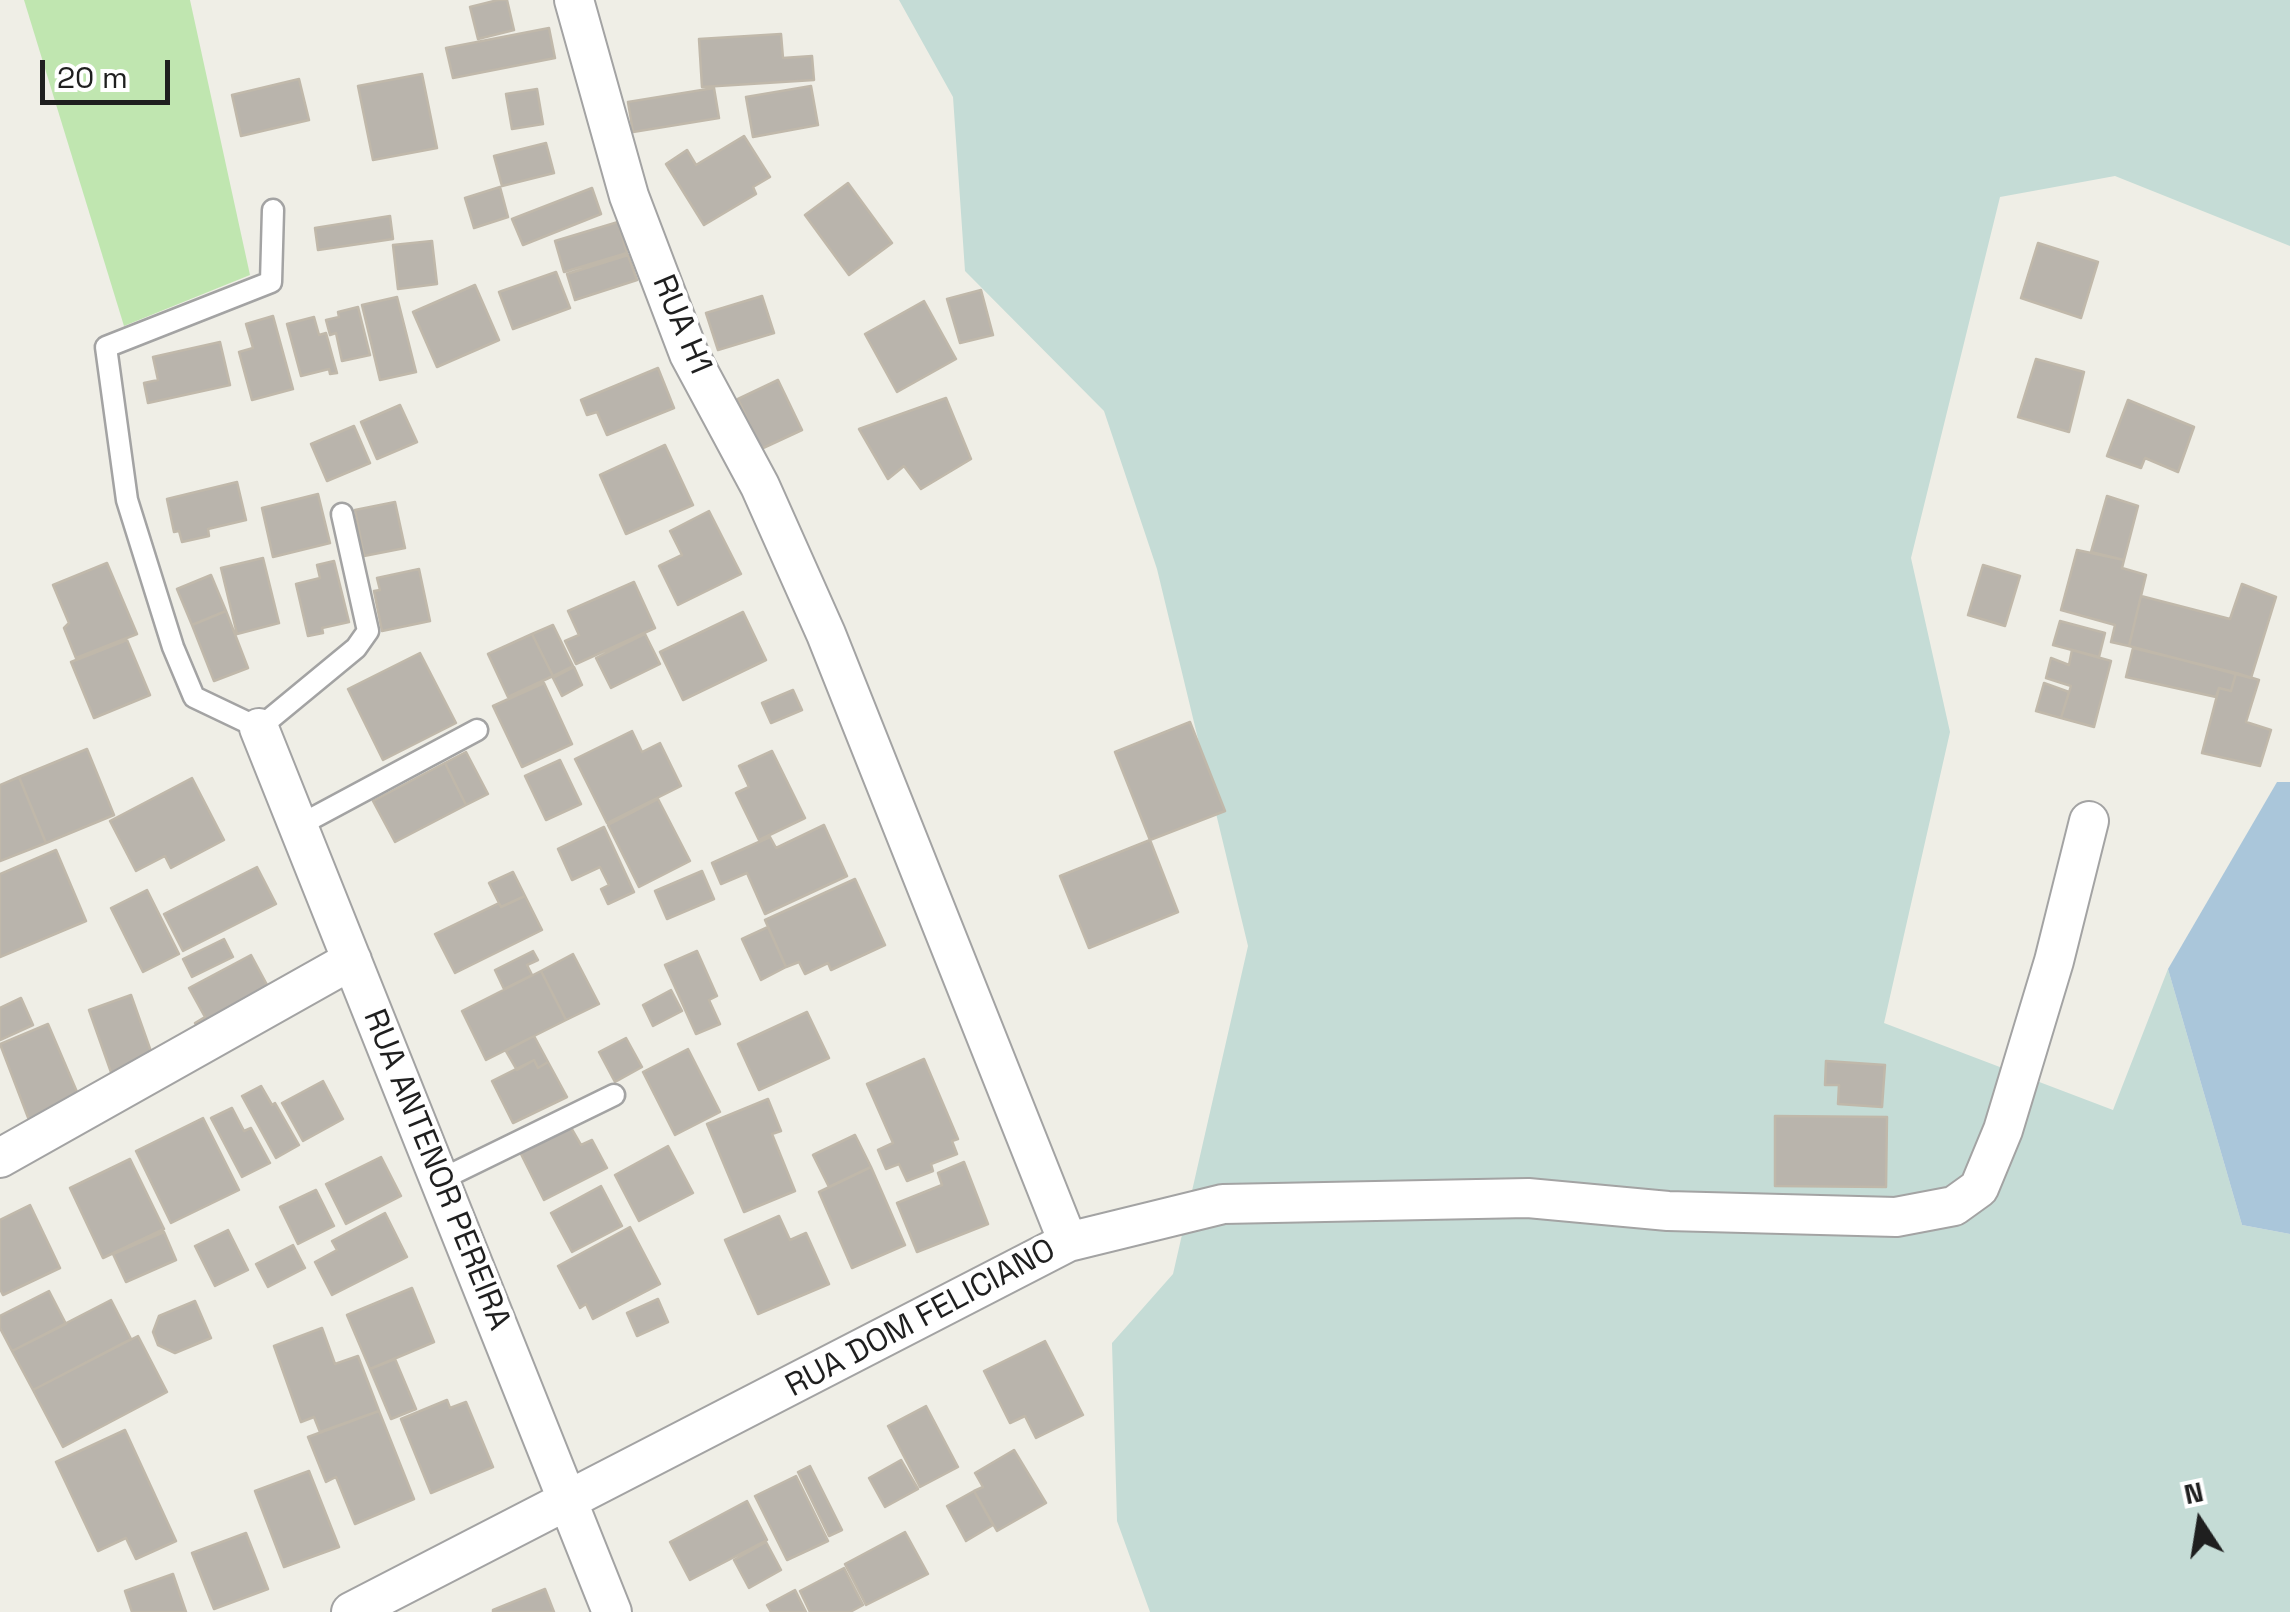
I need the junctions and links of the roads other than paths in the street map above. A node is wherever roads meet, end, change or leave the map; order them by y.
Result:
1 (574, 0) edge
2 (272, 210) dead end
3 (342, 514) dead end
4 (826, 634) joint
5 (259, 728) junction
6 (476, 730) dead end
7 (2090, 821) dead end
8 (298, 826) junction
9 (352, 960) junction
10 (614, 1095) dead end
11 (0, 1158) edge
12 (440, 1180) junction
13 (1068, 1242) junction
14 (569, 1502) junction
15 (351, 1612) edge
16 (612, 1612) edge

1 - 4 street, RUA H1
2 - 5 lane
3 - 5 lane
4 - 13 street, RUA DOM FELICIANO
5 - 8 street, RUA ANTENOR PEREIRA
6 - 8 lane
7 - 13 street
8 - 9 street, RUA ANTENOR PEREIRA
9 - 11 street
9 - 12 street, RUA ANTENOR PEREIRA
10 - 12 lane
12 - 14 street, RUA ANTENOR PEREIRA
13 - 14 street, RUA DOM FELICIANO
14 - 15 street, RUA DOM FELICIANO
14 - 16 street, RUA ANTENOR PEREIRA

